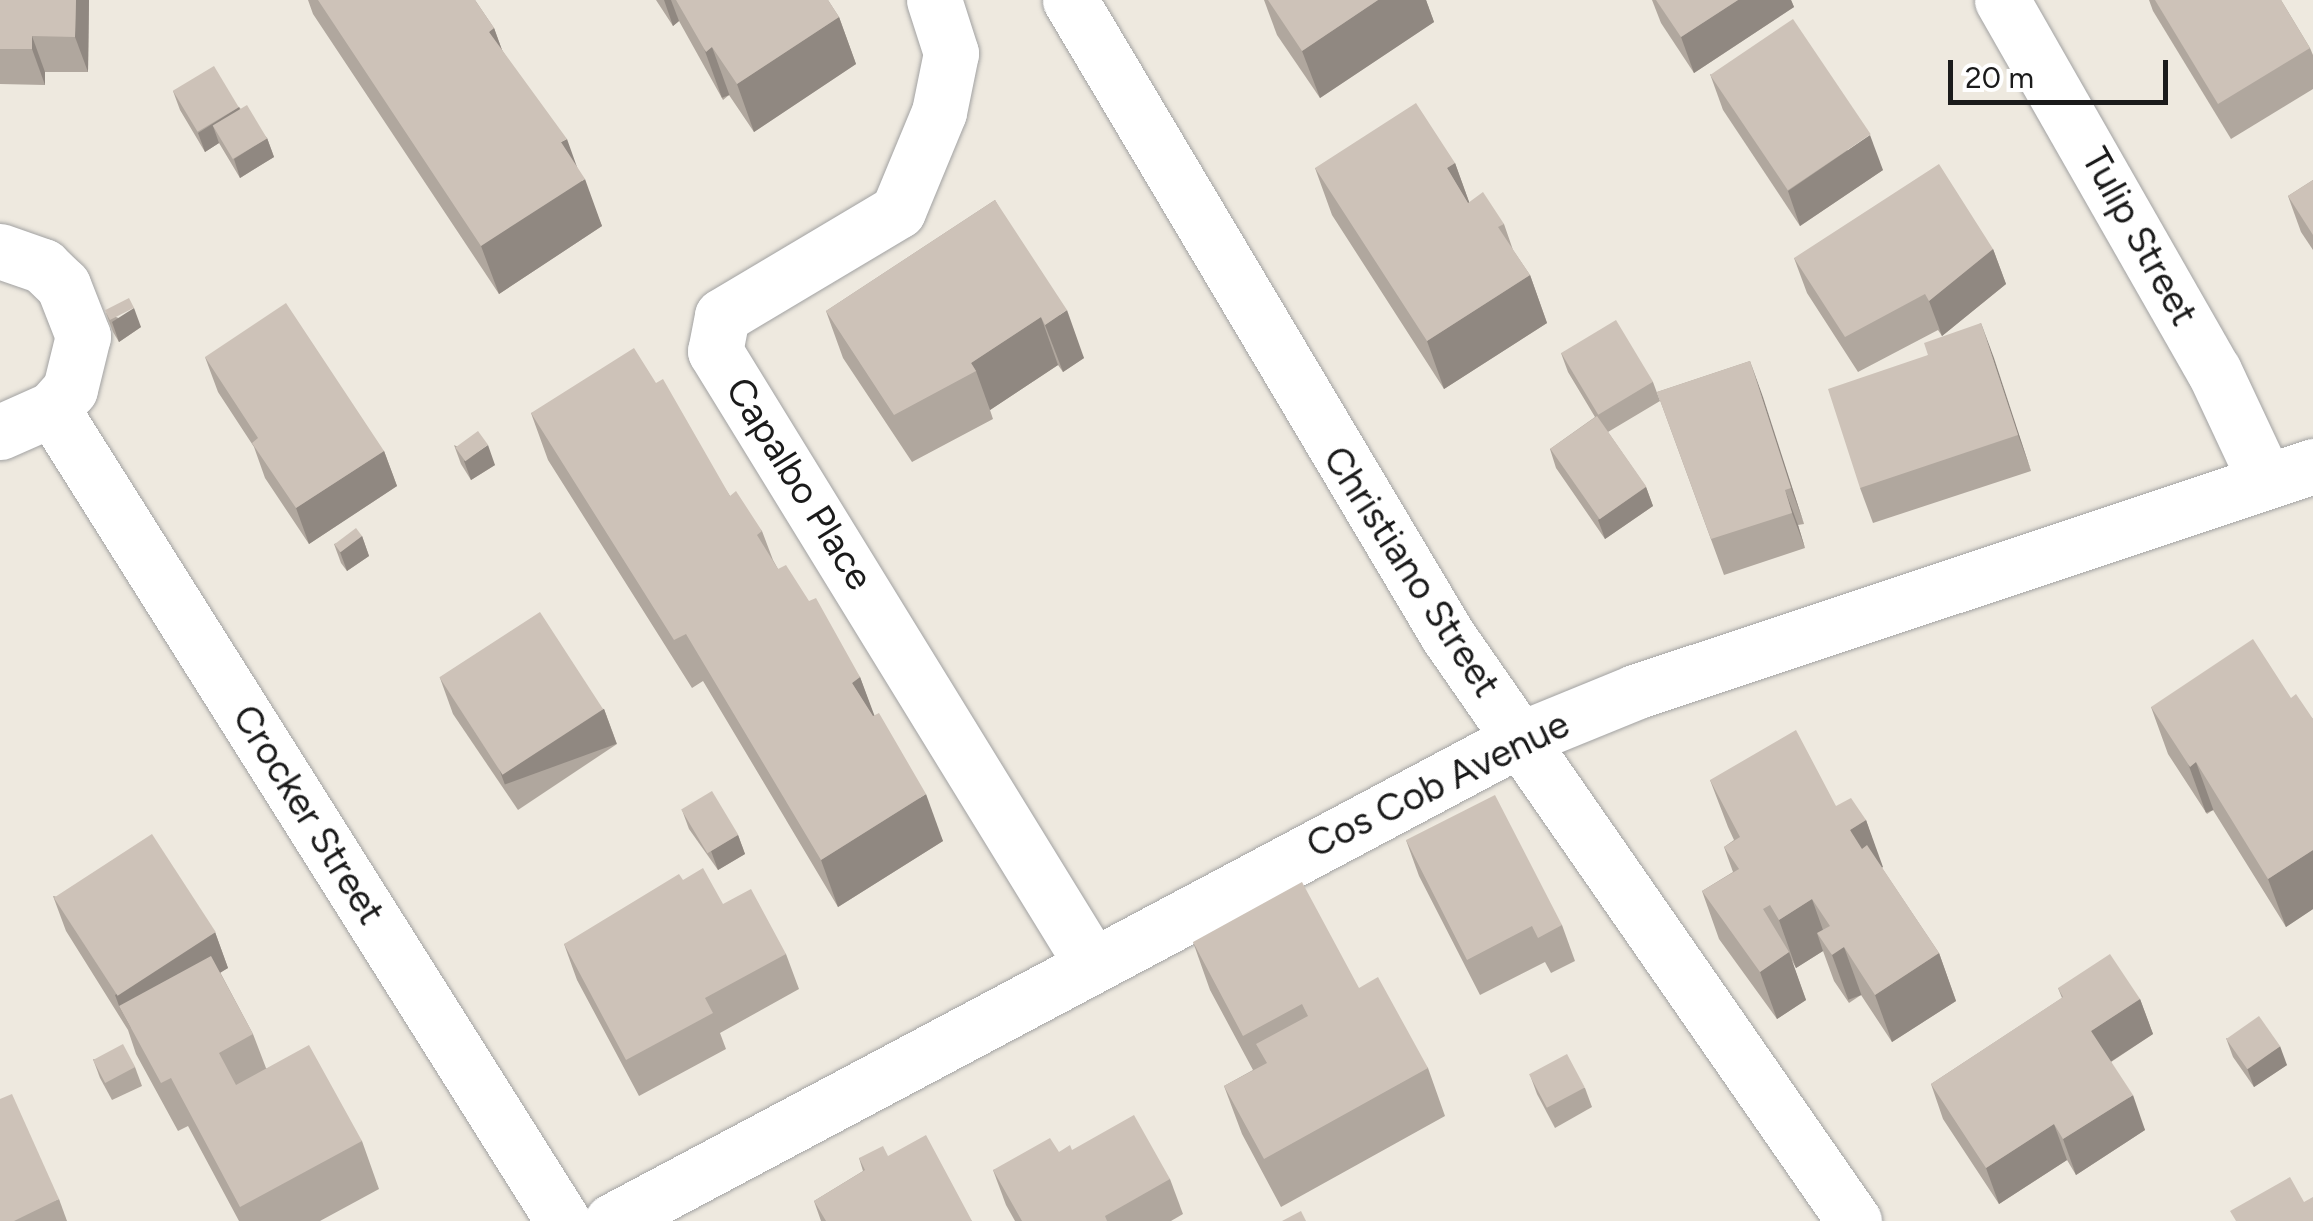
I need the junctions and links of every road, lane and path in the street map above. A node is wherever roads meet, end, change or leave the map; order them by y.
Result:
1 (934, 0) edge
2 (1070, 0) edge
3 (2002, 0) edge
4 (0, 252) edge
5 (52, 410) junction
6 (0, 432) edge
7 (2289, 473) edge
8 (1520, 739) junction
9 (1090, 962) junction
10 (563, 1221) edge
11 (612, 1221) edge
12 (1854, 1221) edge

1 - 9 street, Capalbo Place
2 - 8 street, Christiano Street
3 - 7 street, Tulip Street
4 - 5 street
5 - 6 street
5 - 10 street, Crocker Street
7 - 8 street, Cos Cob Avenue
8 - 9 street, Cos Cob Avenue
8 - 12 street, Christiano Street
9 - 11 street, Cos Cob Avenue

